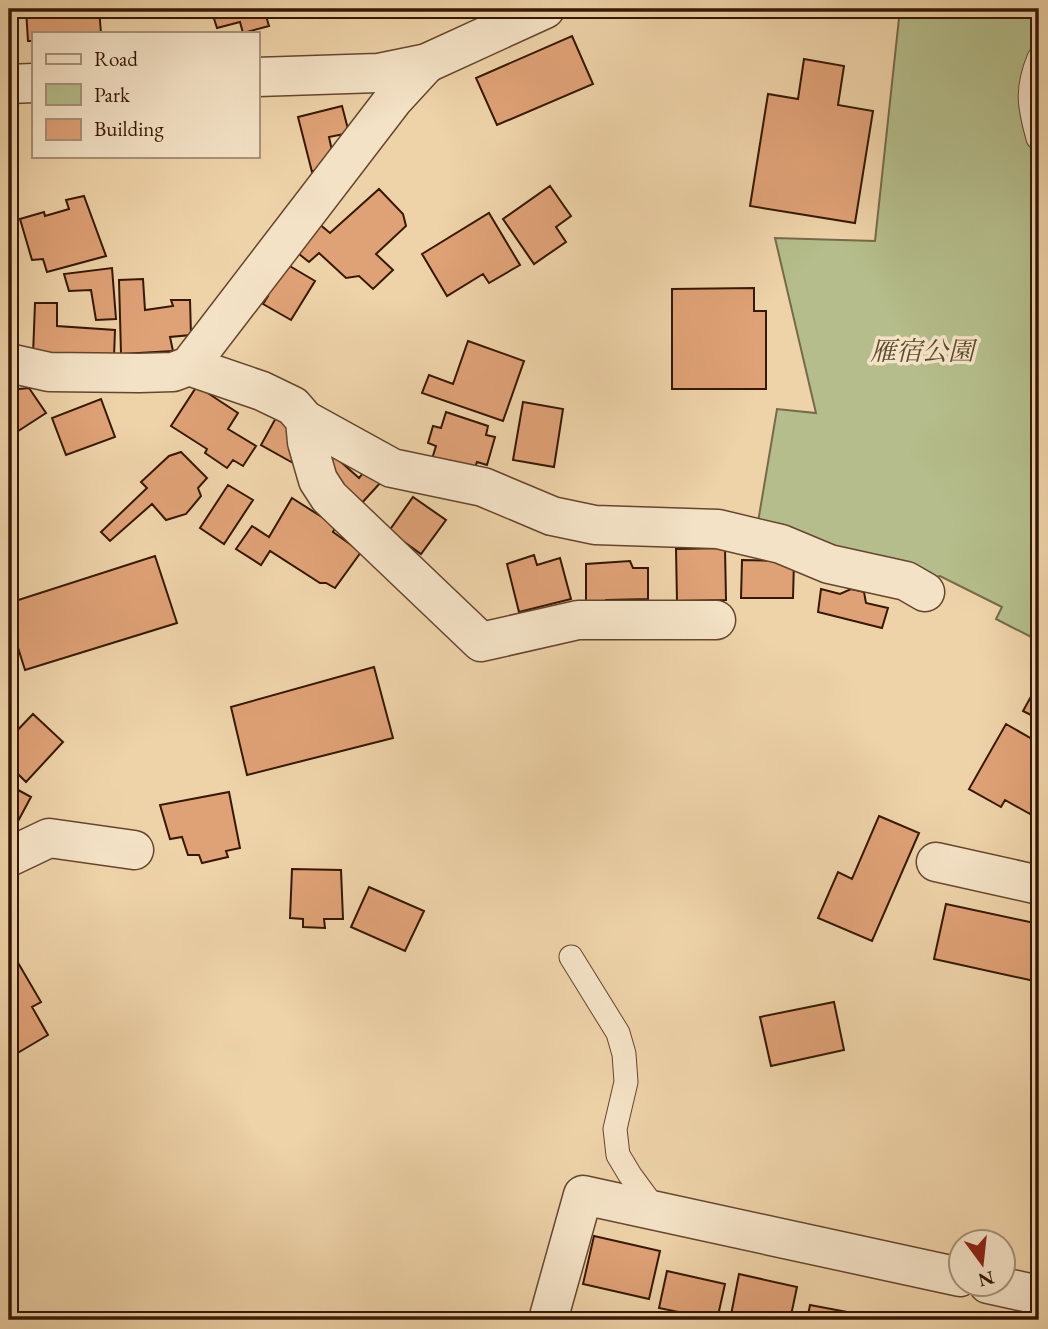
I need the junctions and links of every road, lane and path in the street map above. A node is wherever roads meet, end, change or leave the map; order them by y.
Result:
1 (545, 9) edge
2 (1039, 58) edge
3 (427, 63) junction
4 (259, 77) edge
5 (32, 83) edge
6 (9, 84) edge
7 (1038, 138) edge
8 (9, 363) edge
9 (189, 366) junction
10 (305, 420) junction
11 (925, 592) dead end
12 (716, 620) dead end
13 (134, 850) dead end
14 (9, 857) edge
15 (936, 862) dead end
16 (1039, 885) edge
17 (571, 957) dead end
18 (655, 1209) junction
19 (946, 1275) edge
20 (1016, 1290) edge
21 (1039, 1295) edge
22 (548, 1320) edge

1 - 3 street
2 - 7 lane
3 - 4 street
3 - 9 street
5 - 6 street
8 - 9 street
9 - 10 street
10 - 11 street
10 - 12 street
13 - 14 street
15 - 16 street
17 - 18 lane
18 - 19 street
18 - 22 street
20 - 21 street

